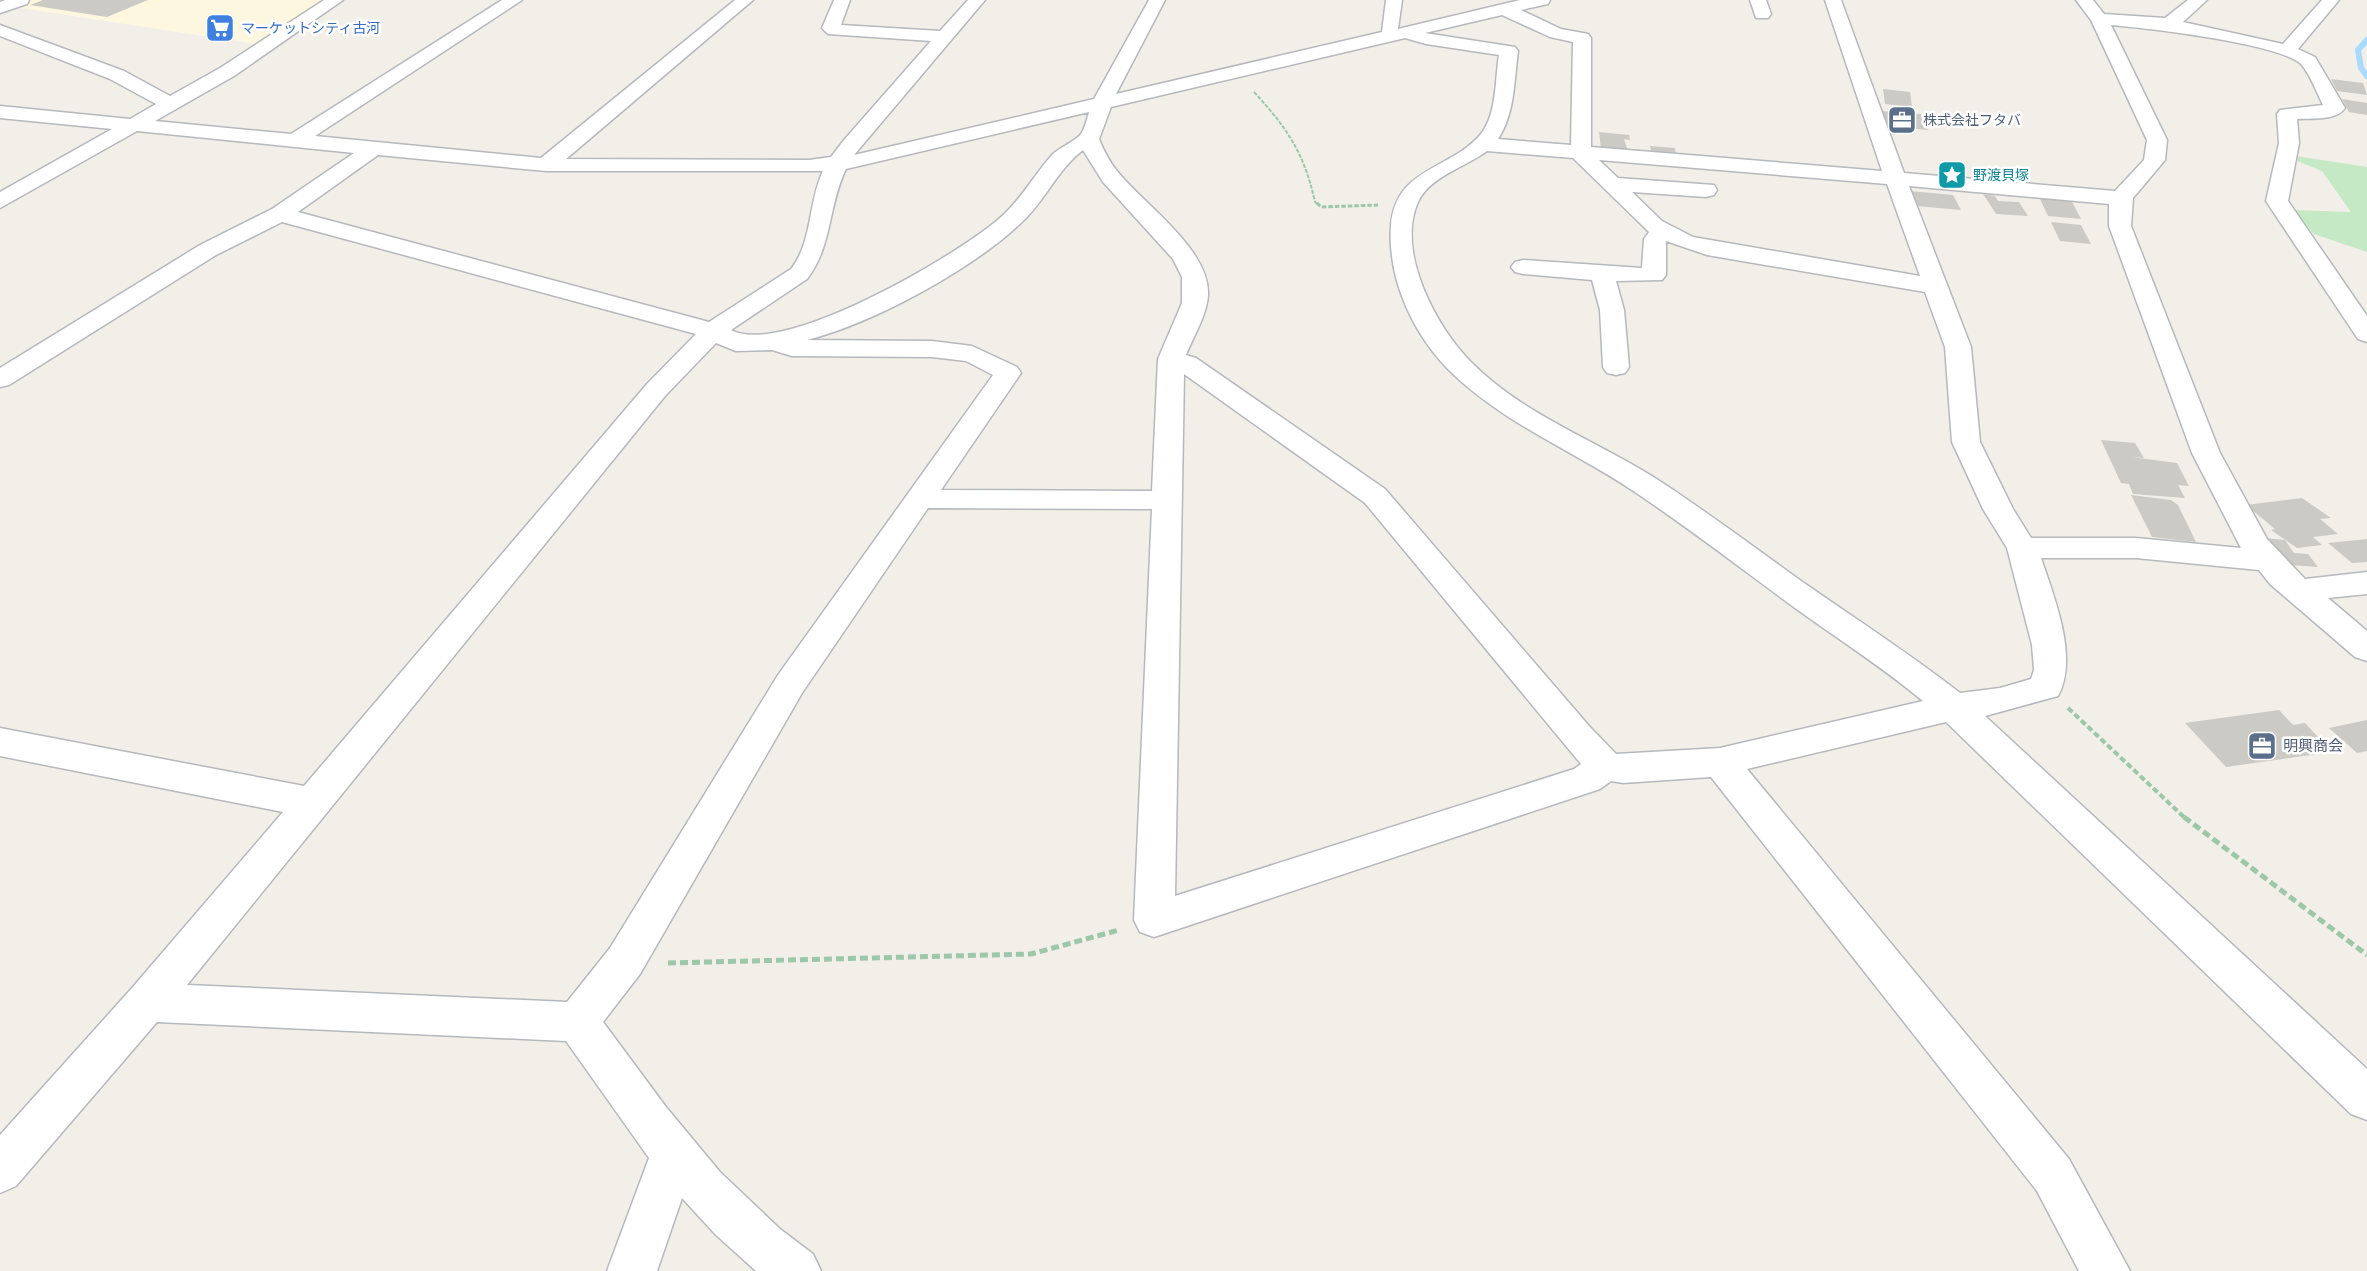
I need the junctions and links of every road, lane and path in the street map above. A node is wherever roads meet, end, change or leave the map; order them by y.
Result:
1 (21, 0) edge
2 (335, 0) edge
3 (514, 0) edge
4 (745, 0) edge
5 (842, 0) edge
6 (977, 0) edge
7 (1157, 0) edge
8 (1394, 0) edge
9 (1542, 0) edge
10 (1833, 0) edge
11 (2199, 0) edge
12 (2331, 0) edge
13 (0, 8) edge
14 (1504, 9) junction
15 (2091, 9) edge
16 (2169, 24) junction
17 (0, 30) edge
18 (1399, 34) junction
19 (945, 37) junction
20 (2287, 50) junction
21 (1235, 73) junction
22 (174, 104) junction
23 (1101, 105) junction
24 (0, 112) edge
25 (134, 125) junction
26 (1089, 139) junction
27 (293, 142) junction
28 (1482, 144) junction
29 (373, 149) junction
30 (1581, 153) junction
31 (838, 164) junction
32 (546, 165) junction
33 (1895, 178) junction
34 (1611, 183) junction
35 (1706, 190) dead end
36 (2121, 199) junction
37 (0, 201) edge
38 (1406, 206) junction
39 (280, 214) junction
40 (1665, 232) junction
41 (1523, 267) dead end
42 (1602, 274) junction
43 (1935, 286) junction
44 (713, 331) junction
45 (2367, 334) edge
46 (785, 346) junction
47 (1171, 359) junction
48 (1616, 367) dead end
49 (0, 379) edge
50 (918, 499) junction
51 (1165, 500) junction
52 (2022, 548) junction
53 (2268, 561) junction
54 (2367, 583) edge
55 (2300, 591) junction
56 (2367, 649) edge
57 (2046, 687) junction
58 (1953, 707) junction
59 (0, 742) edge
60 (1720, 762) junction
61 (1606, 766) junction
62 (314, 803) junction
63 (1154, 920) junction
64 (2367, 955) edge
65 (625, 961) junction
66 (147, 1002) junction
67 (577, 1022) junction
68 (2367, 1099) edge
69 (674, 1154) junction
70 (0, 1170) edge
71 (633, 1271) edge
72 (796, 1271) edge
73 (2105, 1271) edge

1 - 13 street
2 - 22 street
3 - 27 street
4 - 32 street
5 - 19 street
6 - 19 street
7 - 23 street
8 - 18 street
9 - 14 street
10 - 33 street
11 - 16 street
12 - 20 street
14 - 18 street
14 - 30 street
15 - 16 street
15 - 36 street
16 - 20 street
17 - 22 street
18 - 21 street
18 - 28 street
19 - 31 street
20 - 45 street
21 - 23 street
21 - 38 path
22 - 25 street
23 - 26 street
23 - 31 street
24 - 25 street
25 - 27 street
25 - 37 street
26 - 46 street
26 - 47 street
27 - 29 street
28 - 30 street
28 - 38 street
29 - 32 street
29 - 39 street
30 - 33 street
30 - 34 street
31 - 32 street
31 - 44 street
33 - 36 street
33 - 43 street
34 - 35 street
34 - 40 street
36 - 53 street
38 - 58 street
39 - 44 street
39 - 49 street
40 - 42 street
40 - 43 street
41 - 42 street
42 - 48 street
43 - 52 street
44 - 46 street
44 - 62 street
46 - 50 street
47 - 51 street
47 - 61 street
50 - 51 street
50 - 65 street
51 - 63 street
52 - 53 street
52 - 57 street
53 - 55 street
54 - 55 street
55 - 56 street
57 - 58 street
57 - 64 path
58 - 60 street
58 - 68 street
59 - 62 street
60 - 61 street
60 - 73 street
61 - 63 street
62 - 66 street
63 - 65 path
65 - 67 street
66 - 67 street
66 - 70 street
67 - 69 street
69 - 71 street
69 - 72 street

